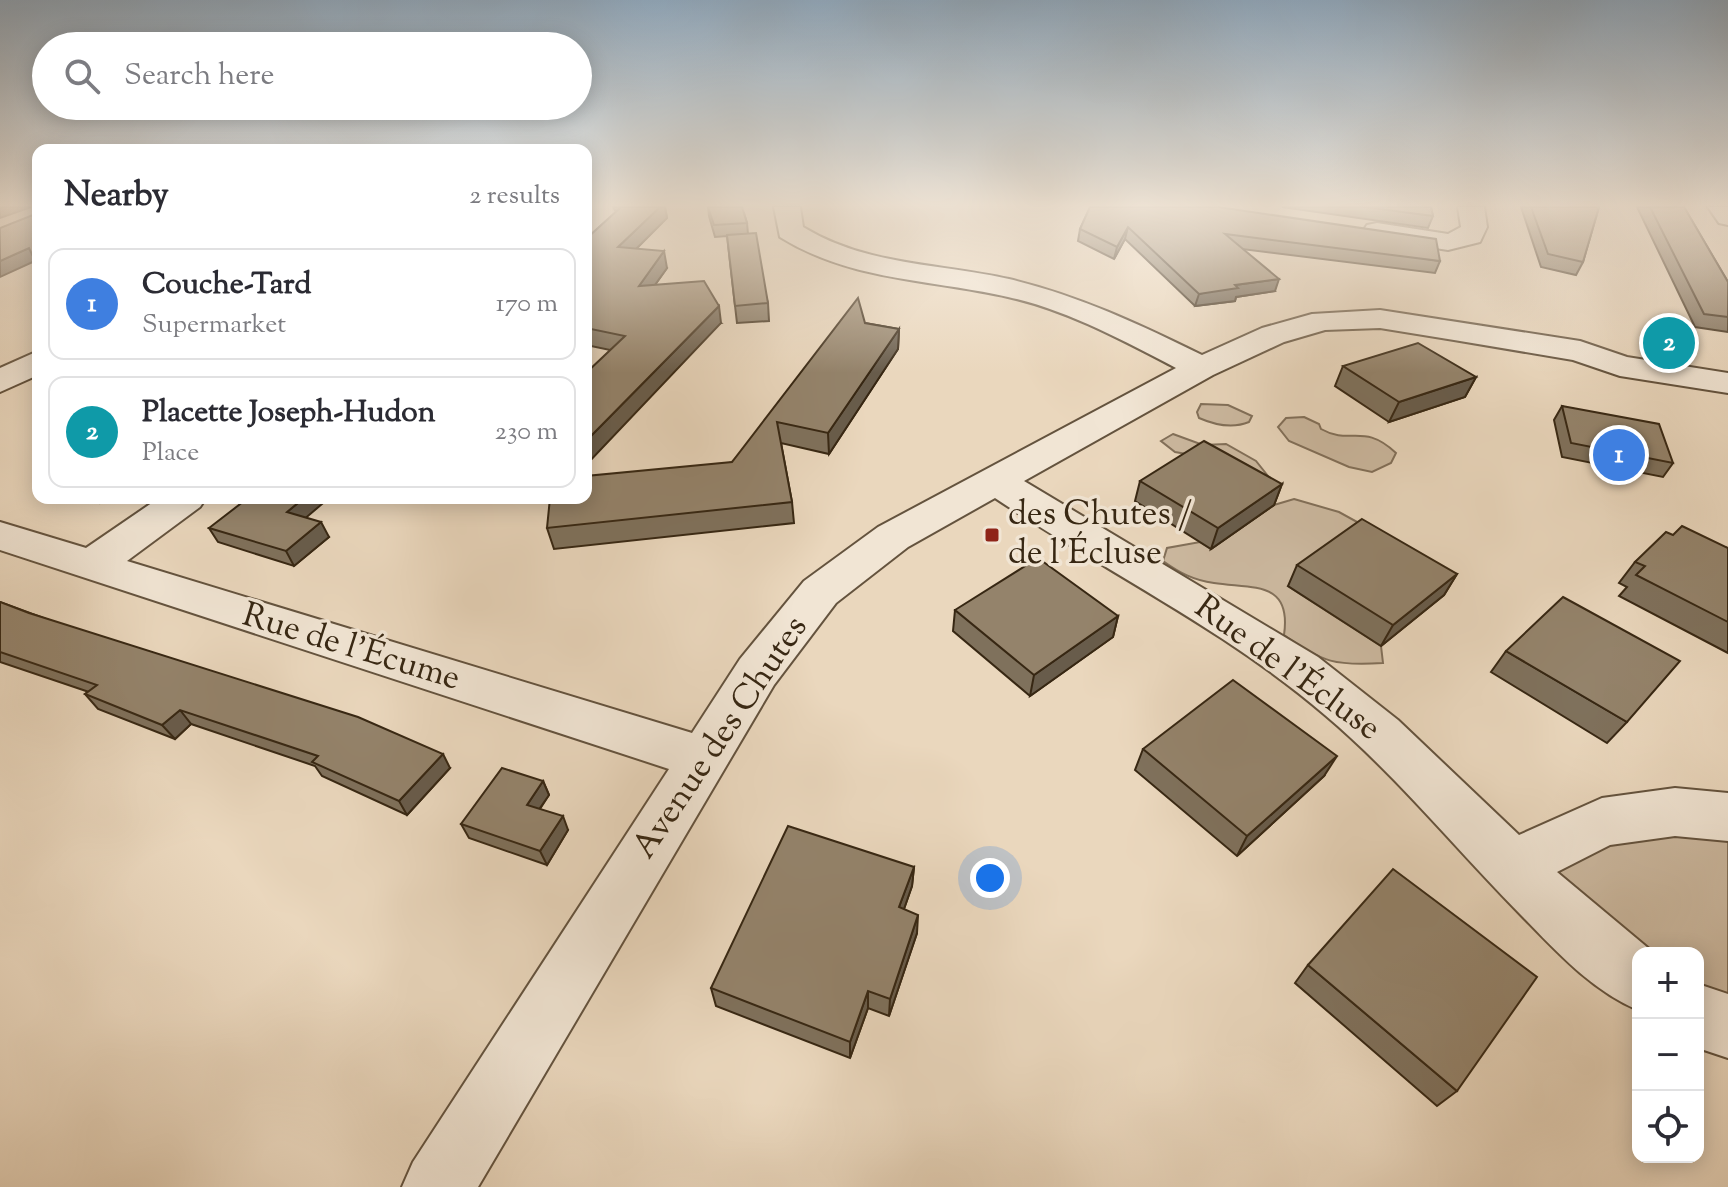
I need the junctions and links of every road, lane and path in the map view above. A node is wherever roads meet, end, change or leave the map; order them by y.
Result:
1 (857, 262) edge
2 (1580, 351) junction
3 (32, 364) edge
4 (1728, 365) edge
5 (1201, 368) junction
6 (0, 382) edge
7 (1728, 383) edge
8 (995, 480) junction
9 (178, 504) edge
10 (0, 536) edge
11 (90, 566) junction
12 (702, 758) junction
13 (1728, 817) edge
14 (1514, 865) junction
15 (1632, 975) edge
16 (1704, 1018) edge
17 (1728, 1026) edge
18 (438, 1187) edge

1 - 5 street
2 - 4 street, Avenue des Chutes
2 - 5 street, Avenue des Chutes
2 - 7 street, Avenue des Chutes
3 - 6 street
5 - 8 street, Avenue des Chutes
8 - 12 street, Avenue des Chutes
8 - 14 street, Rue de l'Écluse
9 - 11 street
10 - 11 street, Rue de l'Écume
11 - 12 street, Rue de l'Écume
12 - 18 street, Avenue des Chutes
13 - 14 street
14 - 15 street, Rue de l'Écluse
16 - 17 street

